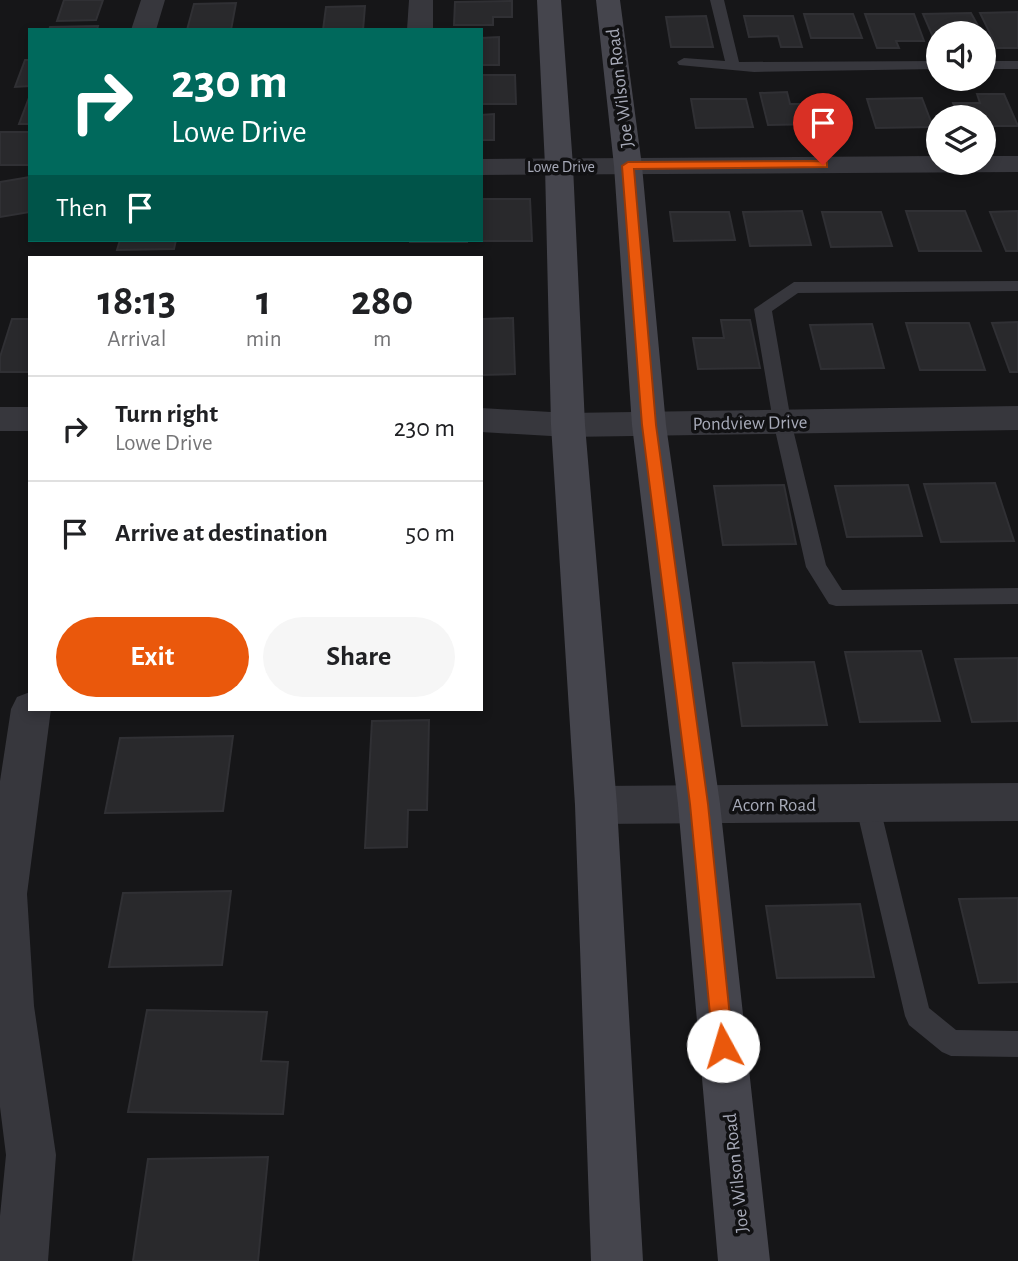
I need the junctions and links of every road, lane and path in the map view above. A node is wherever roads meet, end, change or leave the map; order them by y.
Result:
1 (153, 0) edge
2 (421, 0) edge
3 (549, 0) edge
4 (608, 0) edge
5 (717, 0) edge
6 (144, 28) edge
7 (420, 28) edge
8 (684, 62) dead end
9 (926, 65) edge
10 (996, 65) edge
11 (1018, 65) edge
12 (733, 66) junction
13 (1018, 164) edge
14 (559, 166) junction
15 (628, 166) junction
16 (483, 167) edge
17 (1018, 286) edge
18 (1018, 418) edge
19 (0, 419) edge
20 (28, 419) edge
21 (483, 420) edge
22 (782, 422) junction
23 (568, 425) junction
24 (649, 425) junction
25 (1018, 596) edge
26 (31, 711) edge
27 (1018, 802) edge
28 (867, 803) junction
29 (699, 804) junction
30 (596, 805) junction
31 (5, 1006) edge
32 (1018, 1044) edge
33 (22, 1261) edge
34 (617, 1261) edge
35 (744, 1261) edge

1 - 6 street
2 - 7 street
3 - 14 main road
4 - 15 main road, Joe Wilson Road
5 - 12 lane
8 - 12 lane
9 - 12 lane
10 - 11 lane
13 - 15 street, Lowe Drive
14 - 15 street, Lowe Drive
14 - 16 street, Lowe Drive
14 - 23 main road
15 - 24 main road, Joe Wilson Road
17 - 22 lane
18 - 22 street, Pondview Drive
19 - 20 street
21 - 23 street, Pondview Drive
22 - 24 street, Pondview Drive
22 - 25 lane
23 - 24 street, Pondview Drive
23 - 30 main road
24 - 29 main road, Joe Wilson Road
26 - 31 street
27 - 28 street, Acorn Road
28 - 29 street, Acorn Road
28 - 32 lane
29 - 30 street, Acorn Road
29 - 35 main road, Joe Wilson Road
30 - 34 main road
31 - 33 street

